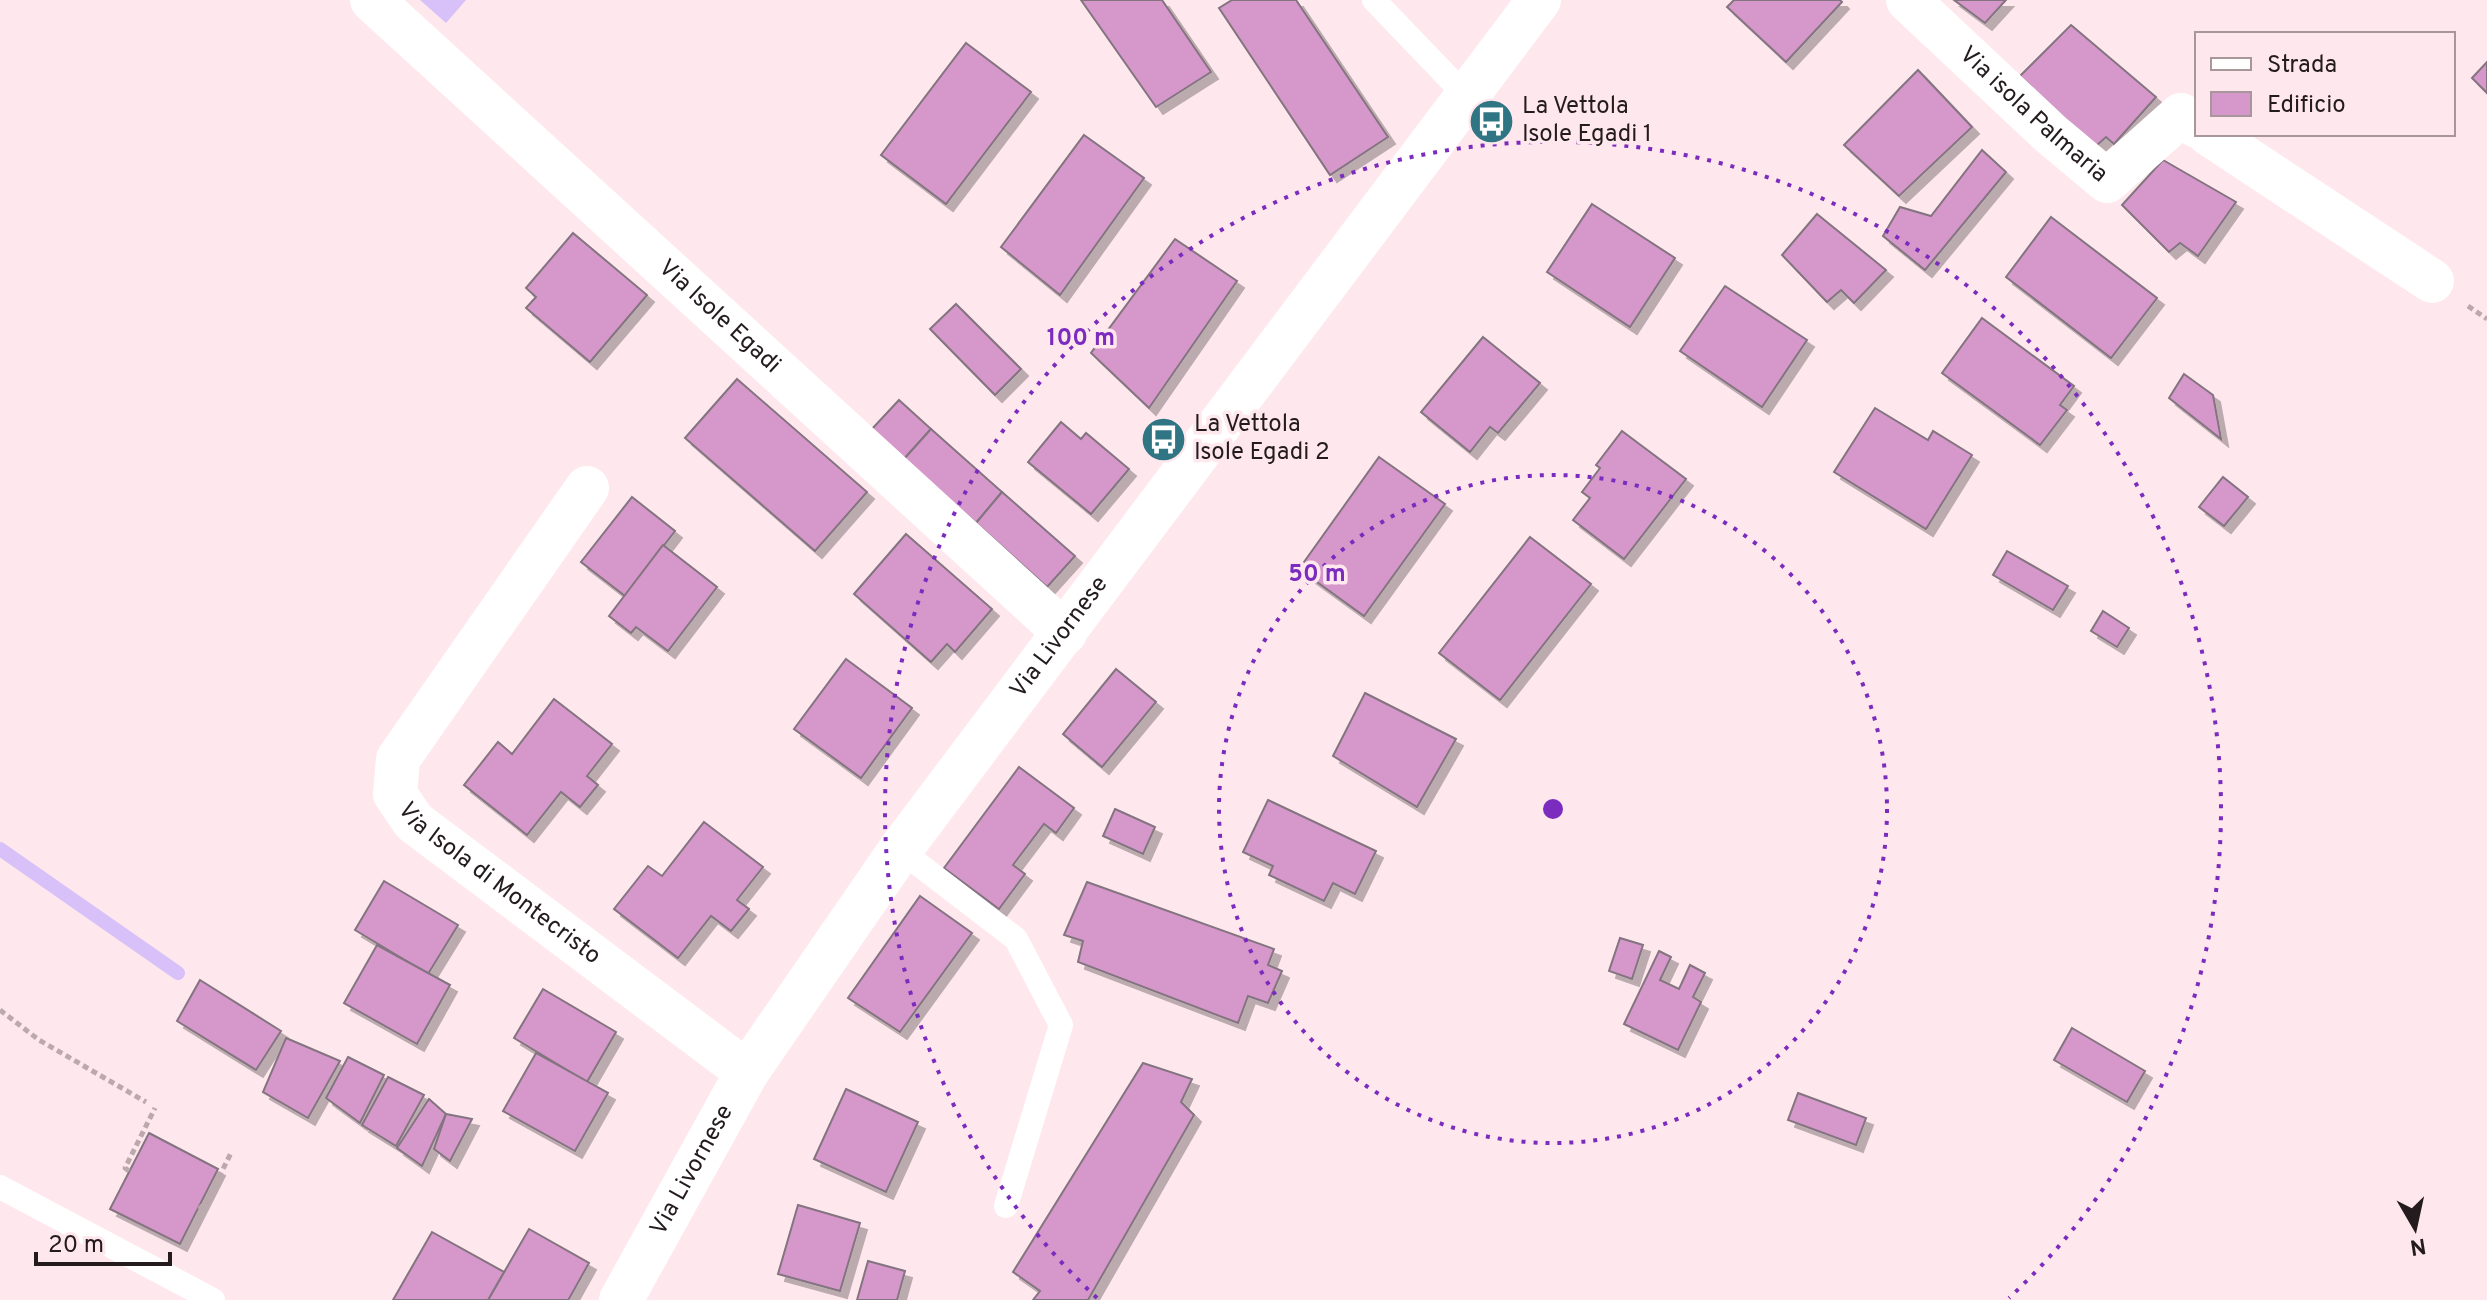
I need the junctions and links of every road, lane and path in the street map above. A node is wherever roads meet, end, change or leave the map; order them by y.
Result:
1 (372, 0) edge
2 (1374, 0) edge
3 (1539, 0) edge
4 (1908, 0) edge
5 (1467, 97) junction
6 (2195, 125) edge
7 (2212, 136) edge
8 (2432, 281) dead end
9 (587, 488) dead end
10 (1065, 633) junction
11 (900, 850) junction
12 (0, 1010) edge
13 (747, 1072) junction
14 (146, 1102) dead end
15 (155, 1108) dead end
16 (232, 1151) dead end
17 (129, 1171) dead end
18 (0, 1187) edge
19 (199, 1206) dead end
20 (1006, 1206) dead end
21 (213, 1300) edge
22 (621, 1300) edge

1 - 10 street, Via Isole Egadi
2 - 5 lane
3 - 5 street, Via Livornese
4 - 6 street, Via isola Palmaria
5 - 10 street, Via Livornese
7 - 8 street
9 - 13 street, Via Isola di Montecristo
10 - 11 street, Via Livornese
11 - 13 street, Via Livornese
11 - 20 lane
12 - 14 path
13 - 22 street, Via Livornese
15 - 17 path
16 - 19 path
18 - 21 lane

